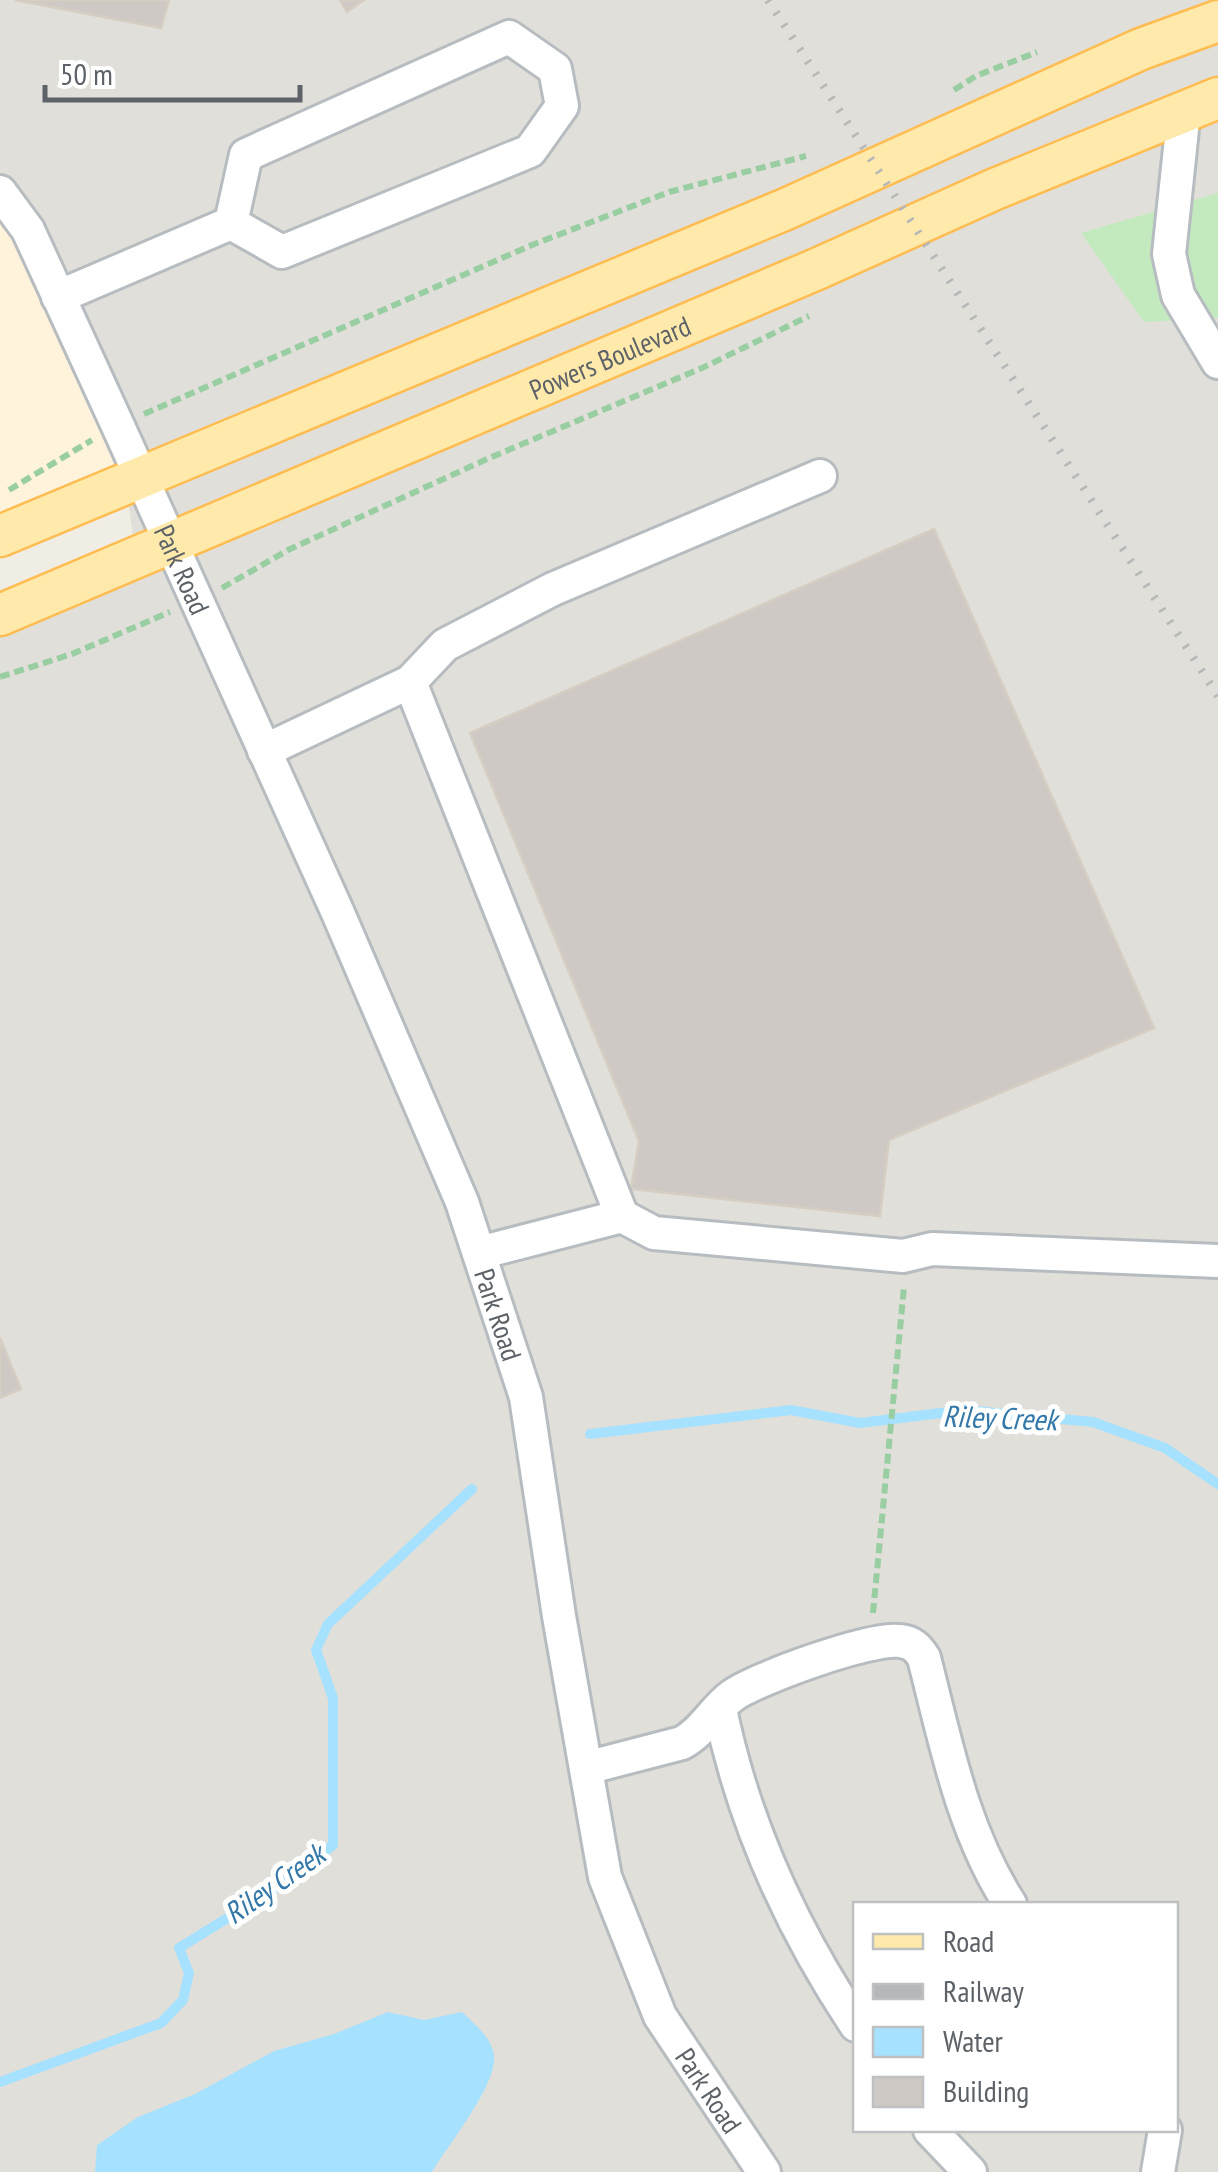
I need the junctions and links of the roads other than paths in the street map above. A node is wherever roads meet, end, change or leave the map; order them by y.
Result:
1 (1218, 20) edge
2 (1201, 104) edge
3 (0, 192) edge
4 (231, 223) junction
5 (58, 296) junction
6 (1218, 362) edge
7 (820, 476) dead end
8 (142, 480) junction
9 (0, 536) edge
10 (171, 544) junction
11 (0, 615) edge
12 (410, 682) junction
13 (264, 751) junction
14 (622, 1216) junction
15 (478, 1253) junction
16 (1218, 1261) edge
17 (720, 1709) junction
18 (586, 1768) junction
19 (1009, 1902) edge
20 (853, 2020) edge
21 (932, 2132) edge
22 (1165, 2132) edge
23 (764, 2172) edge
24 (970, 2172) edge
25 (1158, 2172) edge

1 - 8 main road
2 - 6 street
2 - 10 main road, Powers Boulevard
3 - 5 street, Park Road
4 - 4 street
4 - 5 street
5 - 8 street, Park Road
7 - 12 street
8 - 9 main road
8 - 10 street, Park Road
10 - 11 main road, Powers Boulevard
10 - 13 street, Park Road
12 - 13 street
12 - 14 street
13 - 15 street, Park Road
14 - 15 street
14 - 16 street
15 - 18 street, Park Road
17 - 18 street
17 - 19 street
17 - 20 street
18 - 23 street, Park Road
21 - 24 street
22 - 25 street

